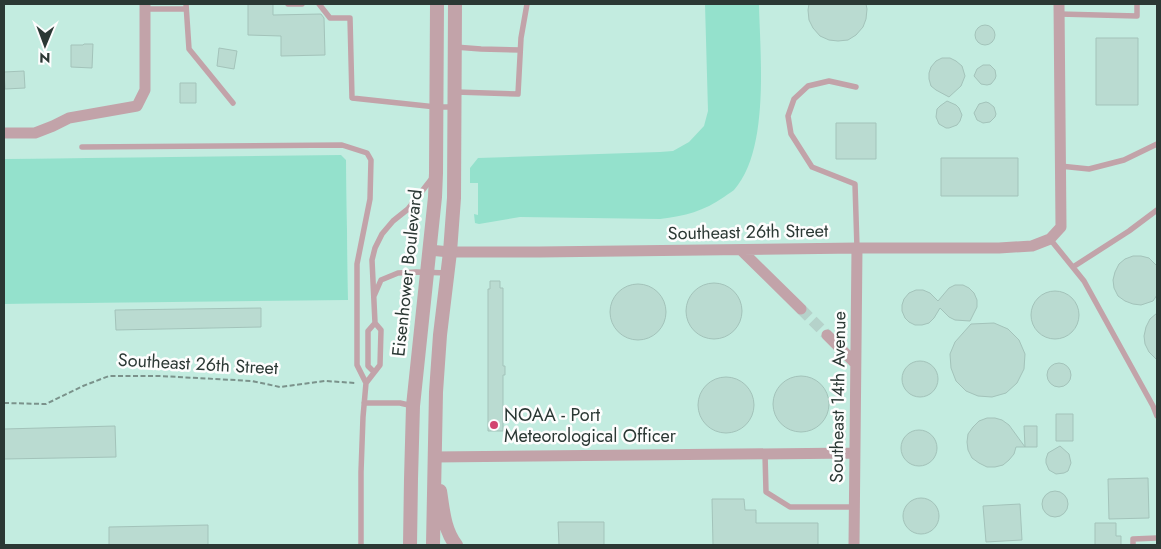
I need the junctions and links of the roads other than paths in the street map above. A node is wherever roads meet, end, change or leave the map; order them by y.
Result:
1 (288, 4) edge
2 (302, 4) edge
3 (319, 4) edge
4 (437, 4) edge
5 (455, 4) edge
6 (527, 4) edge
7 (1137, 4) edge
8 (145, 6) edge
9 (186, 6) edge
10 (1059, 9) edge
11 (455, 47) junction
12 (520, 50) junction
13 (856, 87) dead end
14 (455, 92) junction
15 (233, 103) dead end
16 (436, 106) junction
17 (455, 107) junction
18 (4, 133) edge
19 (1157, 144) edge
20 (82, 147) dead end
21 (1060, 166) junction
22 (436, 173) junction
23 (1157, 210) edge
24 (1050, 239) junction
25 (857, 248) junction
26 (429, 250) junction
27 (741, 250) junction
28 (450, 252) junction
29 (1073, 267) junction
30 (427, 272) junction
31 (448, 273) junction
32 (373, 298) junction
33 (801, 309) tunnel mouth
34 (375, 323) junction
35 (827, 335) tunnel mouth
36 (856, 363) junction
37 (374, 372) junction
38 (366, 384) junction
39 (364, 403) junction
40 (413, 406) junction
41 (1157, 416) edge
42 (854, 453) junction
43 (765, 454) junction
44 (434, 457) junction
45 (854, 508) junction
46 (1157, 538) edge
47 (361, 545) edge
48 (410, 545) edge
49 (433, 545) edge
50 (456, 545) edge
51 (854, 545) edge
52 (1133, 545) edge

1 - 2 lane
3 - 16 lane
4 - 16 street, Eisenhower Boulevard
5 - 11 street
6 - 12 lane
7 - 10 lane
8 - 9 lane
8 - 18 street
9 - 15 lane
10 - 21 street
11 - 12 lane
11 - 14 street
12 - 14 lane
13 - 25 lane
14 - 17 street
16 - 17 lane
16 - 22 street, Eisenhower Boulevard
17 - 28 street
19 - 21 lane
20 - 38 lane
21 - 24 street
22 - 26 street, Eisenhower Boulevard
22 - 32 lane
23 - 29 lane
24 - 25 street, Southeast 26th Street
24 - 29 lane
25 - 27 street, Southeast 26th Street
25 - 36 street, Southeast 14th Avenue
26 - 28 street, Southeast 26th Street
26 - 30 street, Eisenhower Boulevard
27 - 28 street, Southeast 26th Street
27 - 33 street
28 - 31 street
29 - 41 lane
30 - 31 lane
30 - 32 lane
30 - 40 street, Eisenhower Boulevard
31 - 44 street
32 - 34 lane
34 - 37 lane
34 - 37 lane
35 - 36 street
36 - 42 street, Southeast 14th Avenue
37 - 38 lane
38 - 39 lane
39 - 40 lane
39 - 47 lane
40 - 48 street, Eisenhower Boulevard
42 - 43 street
42 - 45 street, Southeast 14th Avenue
43 - 44 street
43 - 45 lane
44 - 49 street
44 - 50 street
45 - 51 street, Southeast 14th Avenue
46 - 52 lane

